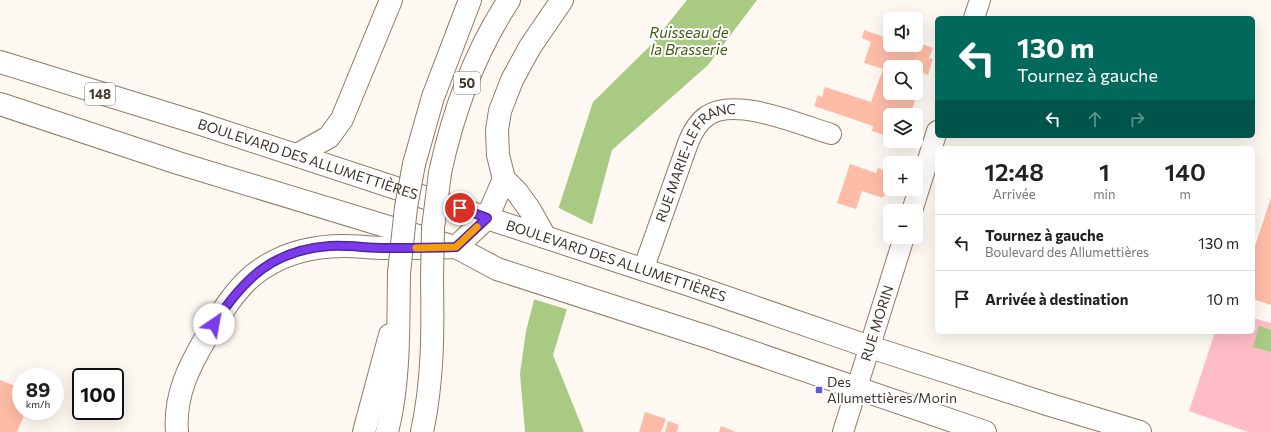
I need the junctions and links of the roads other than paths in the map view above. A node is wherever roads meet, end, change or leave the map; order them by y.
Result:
1 (391, 0) edge
2 (470, 0) edge
3 (509, 0) edge
4 (562, 0) edge
5 (980, 0) edge
6 (975, 16) edge
7 (0, 62) edge
8 (0, 104) edge
9 (831, 134) dead end
10 (935, 137) edge
11 (297, 155) junction
12 (504, 179) junction
13 (914, 204) edge
14 (487, 218) junction
15 (537, 230) junction
16 (902, 244) edge
17 (456, 247) junction
18 (644, 270) junction
19 (398, 305) junction
20 (870, 346) junction
21 (857, 388) junction
22 (177, 432) edge
23 (364, 432) edge
24 (387, 432) edge
25 (422, 432) edge
26 (843, 432) edge
27 (985, 432) edge
28 (1140, 432) edge

1 - 11 main road
2 - 19 main road, 50, bridge
3 - 25 main road, 50, bridge
4 - 12 main road
5 - 6 street
7 - 11 main road, BOULEVARD DES ALLUMETTIÈRES / 148
8 - 17 main road
9 - 18 street, RUE MARIE-LE FRANC
10 - 13 street
11 - 14 main road, BOULEVARD DES ALLUMETTIÈRES
12 - 14 main road
12 - 15 main road
14 - 15 main road, BOULEVARD DES ALLUMETTIÈRES
14 - 17 main road
15 - 18 main road, BOULEVARD DES ALLUMETTIÈRES
16 - 20 street, RUE MORIN
17 - 21 main road
17 - 22 main road
18 - 20 main road, BOULEVARD DES ALLUMETTIÈRES
19 - 23 main road
19 - 24 main road, 50
20 - 21 street, RUE MORIN
20 - 28 main road, BOULEVARD DES ALLUMETTIÈRES
21 - 26 street, RUE MORIN
21 - 27 main road

